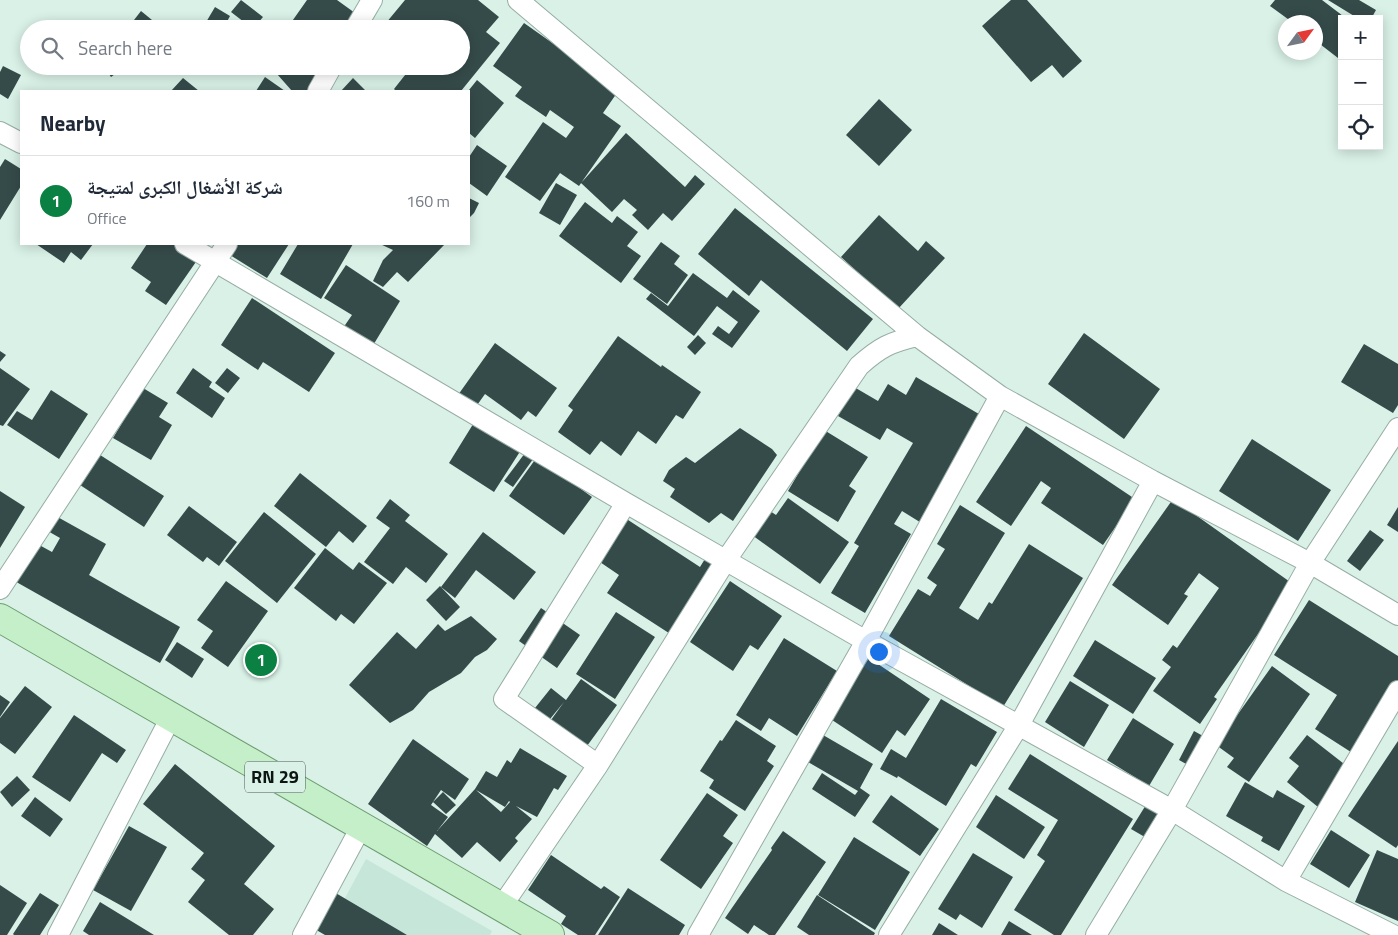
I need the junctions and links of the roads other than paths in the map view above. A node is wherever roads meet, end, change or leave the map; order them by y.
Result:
1 (372, 0) edge
2 (518, 0) edge
3 (360, 20) edge
4 (327, 75) edge
5 (319, 90) edge
6 (0, 132) edge
7 (20, 142) edge
8 (187, 245) edge
9 (226, 245) edge
10 (216, 263) junction
11 (917, 336) junction
12 (1000, 396) junction
13 (1398, 428) edge
14 (1153, 481) junction
15 (626, 503) junction
16 (726, 560) junction
17 (1310, 563) junction
18 (0, 589) edge
19 (1398, 615) edge
20 (0, 618) edge
21 (866, 641) junction
22 (1398, 690) edge
23 (171, 717) junction
24 (1019, 725) junction
25 (598, 766) junction
26 (1172, 810) junction
27 (362, 827) junction
28 (1286, 881) junction
29 (502, 906) junction
30 (58, 935) edge
31 (303, 935) edge
32 (550, 935) edge
33 (698, 935) edge
34 (889, 935) edge
35 (1096, 935) edge
36 (1393, 935) edge

1 - 3 street
2 - 11 street
4 - 5 street
6 - 7 street
8 - 10 street
9 - 10 street
10 - 15 street
10 - 18 street
11 - 12 street
11 - 16 street
12 - 14 street
12 - 21 street
13 - 17 street
14 - 17 street
14 - 24 street
15 - 16 street
15 - 25 street
16 - 21 street
16 - 25 street
17 - 19 street
17 - 26 street
20 - 23 main road, RN 29
21 - 24 street
21 - 33 street
22 - 28 street
23 - 27 main road, RN 29
23 - 30 street
24 - 26 street
24 - 34 street
25 - 29 street
26 - 28 street
26 - 35 street
27 - 29 main road, RN 29
27 - 31 street
28 - 36 street
29 - 32 main road, RN 29

